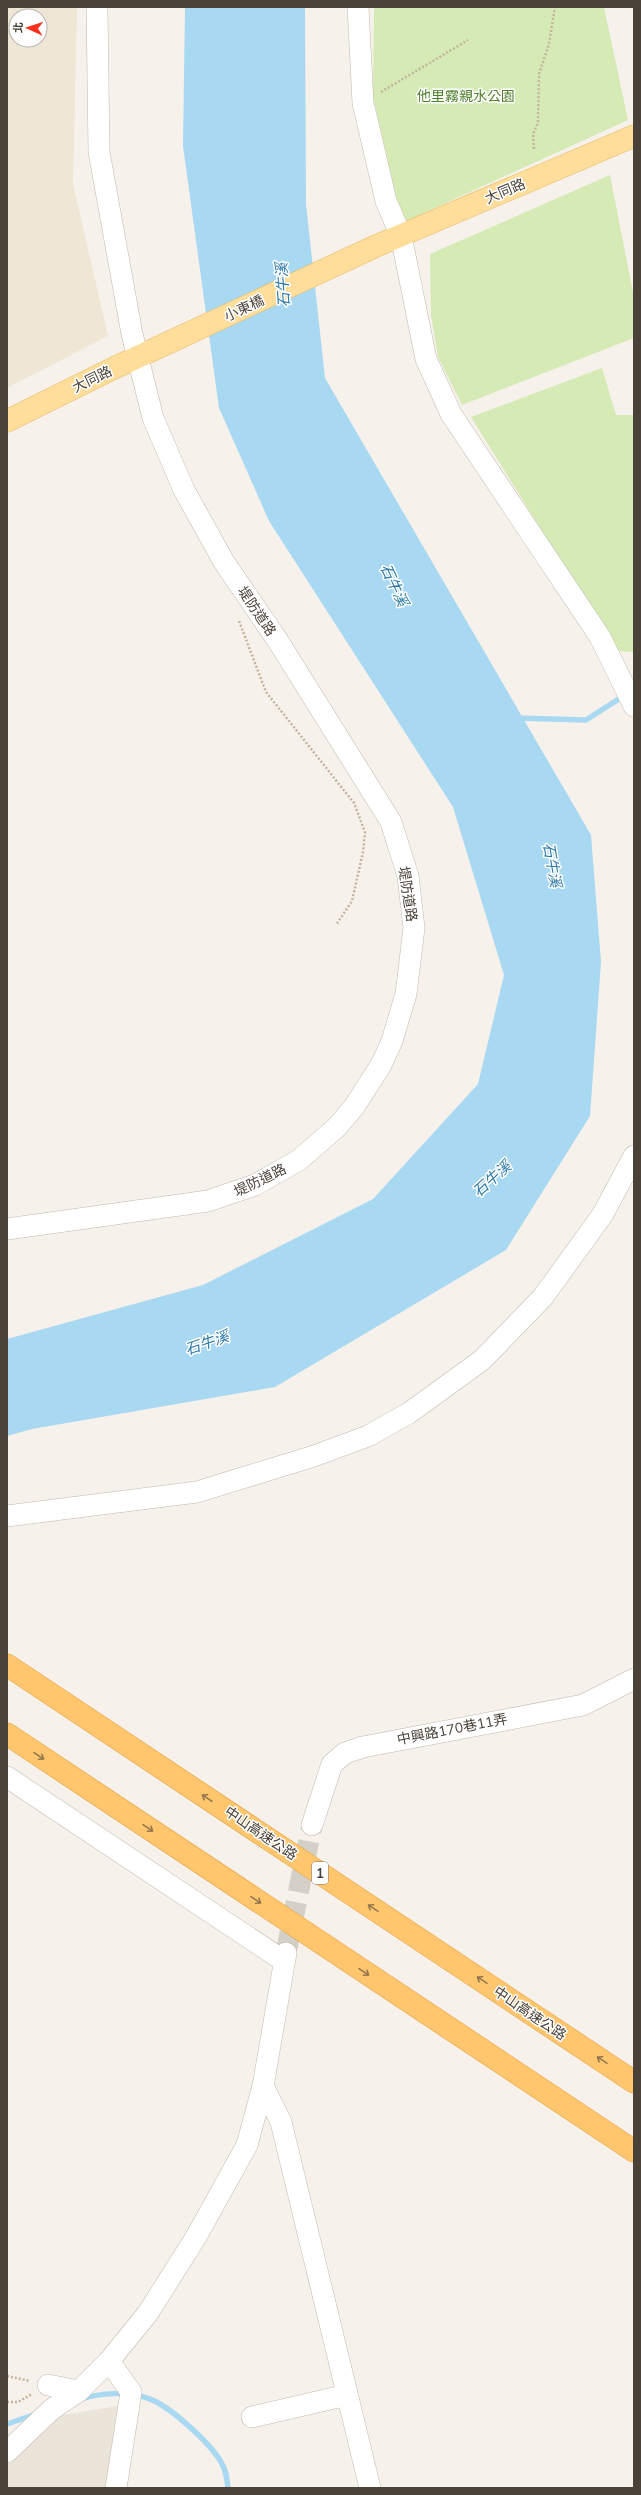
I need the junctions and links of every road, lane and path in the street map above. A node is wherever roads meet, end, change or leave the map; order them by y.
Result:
1 (97, 7) edge
2 (358, 7) edge
3 (555, 7) edge
4 (468, 40) dead end
5 (363, 103) junction
6 (634, 136) edge
7 (534, 149) dead end
8 (400, 232) junction
9 (376, 246) joint
10 (177, 339) joint
11 (137, 357) junction
12 (7, 421) edge
13 (238, 615) dead end
14 (634, 706) edge
15 (336, 925) dead end
16 (634, 1156) edge
17 (7, 1229) edge
18 (7, 1516) edge
19 (7, 1665) edge
20 (634, 1679) edge
21 (7, 1734) edge
22 (7, 1777) edge
23 (312, 1825) tunnel mouth
24 (634, 2082) edge
25 (264, 2086) junction
26 (634, 2151) edge
27 (109, 2361) junction
28 (7, 2376) edge
29 (48, 2385) junction
30 (79, 2391) junction
31 (347, 2395) junction
32 (7, 2402) edge
33 (252, 2417) dead end
34 (7, 2452) edge
35 (116, 2488) edge
36 (370, 2488) edge

1 - 11 street, 堤防道路
2 - 5 street
3 - 7 path
4 - 5 path
5 - 8 street
6 - 8 main road, 大同路
8 - 9 main road, 大同路
8 - 14 street
9 - 10 main road, 小東橋
10 - 11 main road, 大同路
11 - 12 main road, 大同路
11 - 17 street, 堤防道路
13 - 15 path
16 - 18 street
24 -> 19 highway, 中山高速公路 / 1
20 - 23 street, 中興路170巷11弄
21 -> 26 highway
22 - 25 street
25 - 27 street
25 - 31 street
27 - 30 street
27 - 35 street
28 - 29 path
29 - 30 street
29 - 32 path
30 - 34 street
31 - 33 street
31 - 36 street

